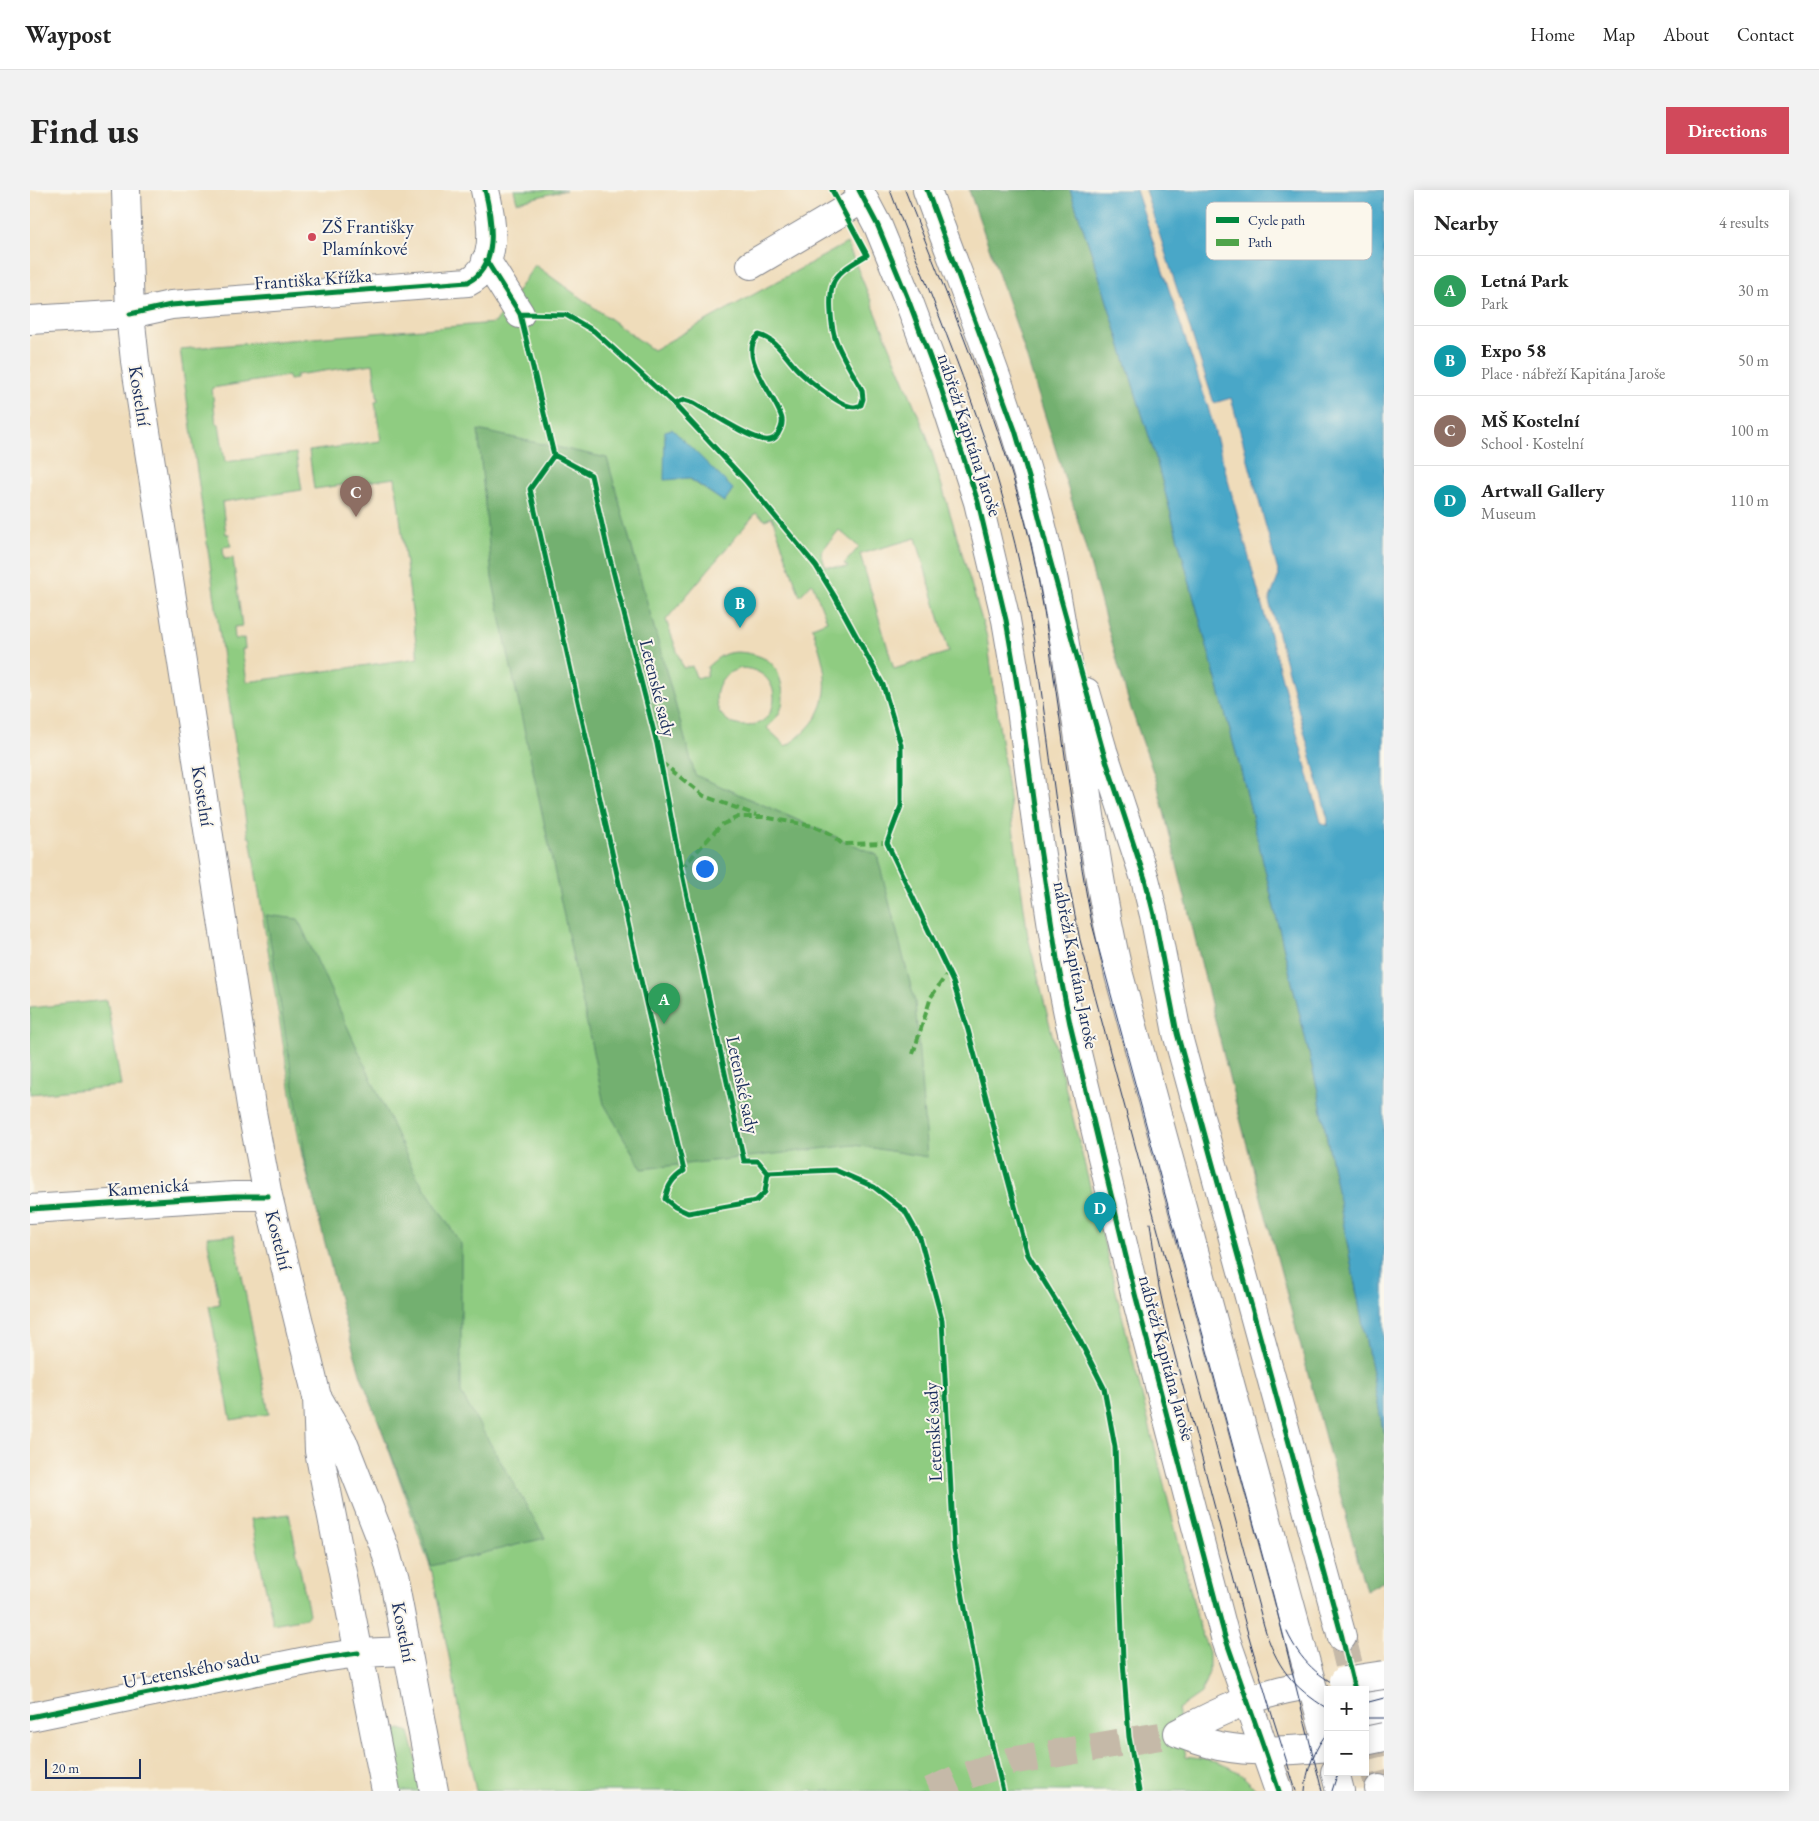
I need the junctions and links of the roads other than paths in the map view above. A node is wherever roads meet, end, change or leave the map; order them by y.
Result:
1 (126, 190) edge
2 (485, 190) edge
3 (927, 190) edge
4 (861, 194) edge
5 (486, 260) junction
6 (751, 265) dead end
7 (130, 314) junction
8 (520, 314) dead end
9 (30, 320) edge
10 (1049, 556) junction
11 (268, 1196) junction
12 (30, 1209) edge
13 (317, 1397) junction
14 (1342, 1637) tunnel mouth
15 (407, 1651) junction
16 (358, 1653) junction
17 (1384, 1675) edge
18 (1346, 1686) edge
19 (1324, 1689) edge
20 (1324, 1692) edge
21 (1384, 1696) edge
22 (1369, 1697) edge
23 (1247, 1701) junction
24 (30, 1717) edge
25 (1384, 1721) edge
26 (1369, 1725) edge
27 (1384, 1737) edge
28 (1369, 1740) edge
29 (1324, 1741) edge
30 (1264, 1749) junction
31 (1336, 1776) edge
32 (386, 1791) edge
33 (434, 1791) edge
34 (1279, 1791) edge
35 (1340, 1791) edge

1 - 7 main road, Kostelní
2 - 5 main road
3 - 10 main road, nábřeží Kapitána Jaroše
4 - 6 main road
4 - 23 main road, nábřeží Kapitána Jaroše
5 - 7 main road, Františka Křížka
5 - 8 main road
7 - 9 main road, Františka Křížka
7 - 11 main road, Kostelní
10 - 14 main road
10 - 19 main road, nábřeží Kapitána Jaroše
11 - 12 main road, Kamenická
11 - 13 main road, Kostelní
13 - 15 main road, Kostelní
13 - 16 main road, Kostelní
15 - 16 main road, U Letenského sadu
15 - 33 main road, Kostelní
16 - 24 main road, U Letenského sadu
16 - 32 main road, Kostelní
17 - 18 main road, bridge
20 - 23 main road
21 - 22 main road
23 - 30 main road, nábřeží Kapitána Jaroše
23 - 30 main road
25 - 26 main road
27 - 28 main road, bridge
29 - 30 main road
30 - 34 main road, nábřeží Kapitána Jaroše
31 - 35 main road

